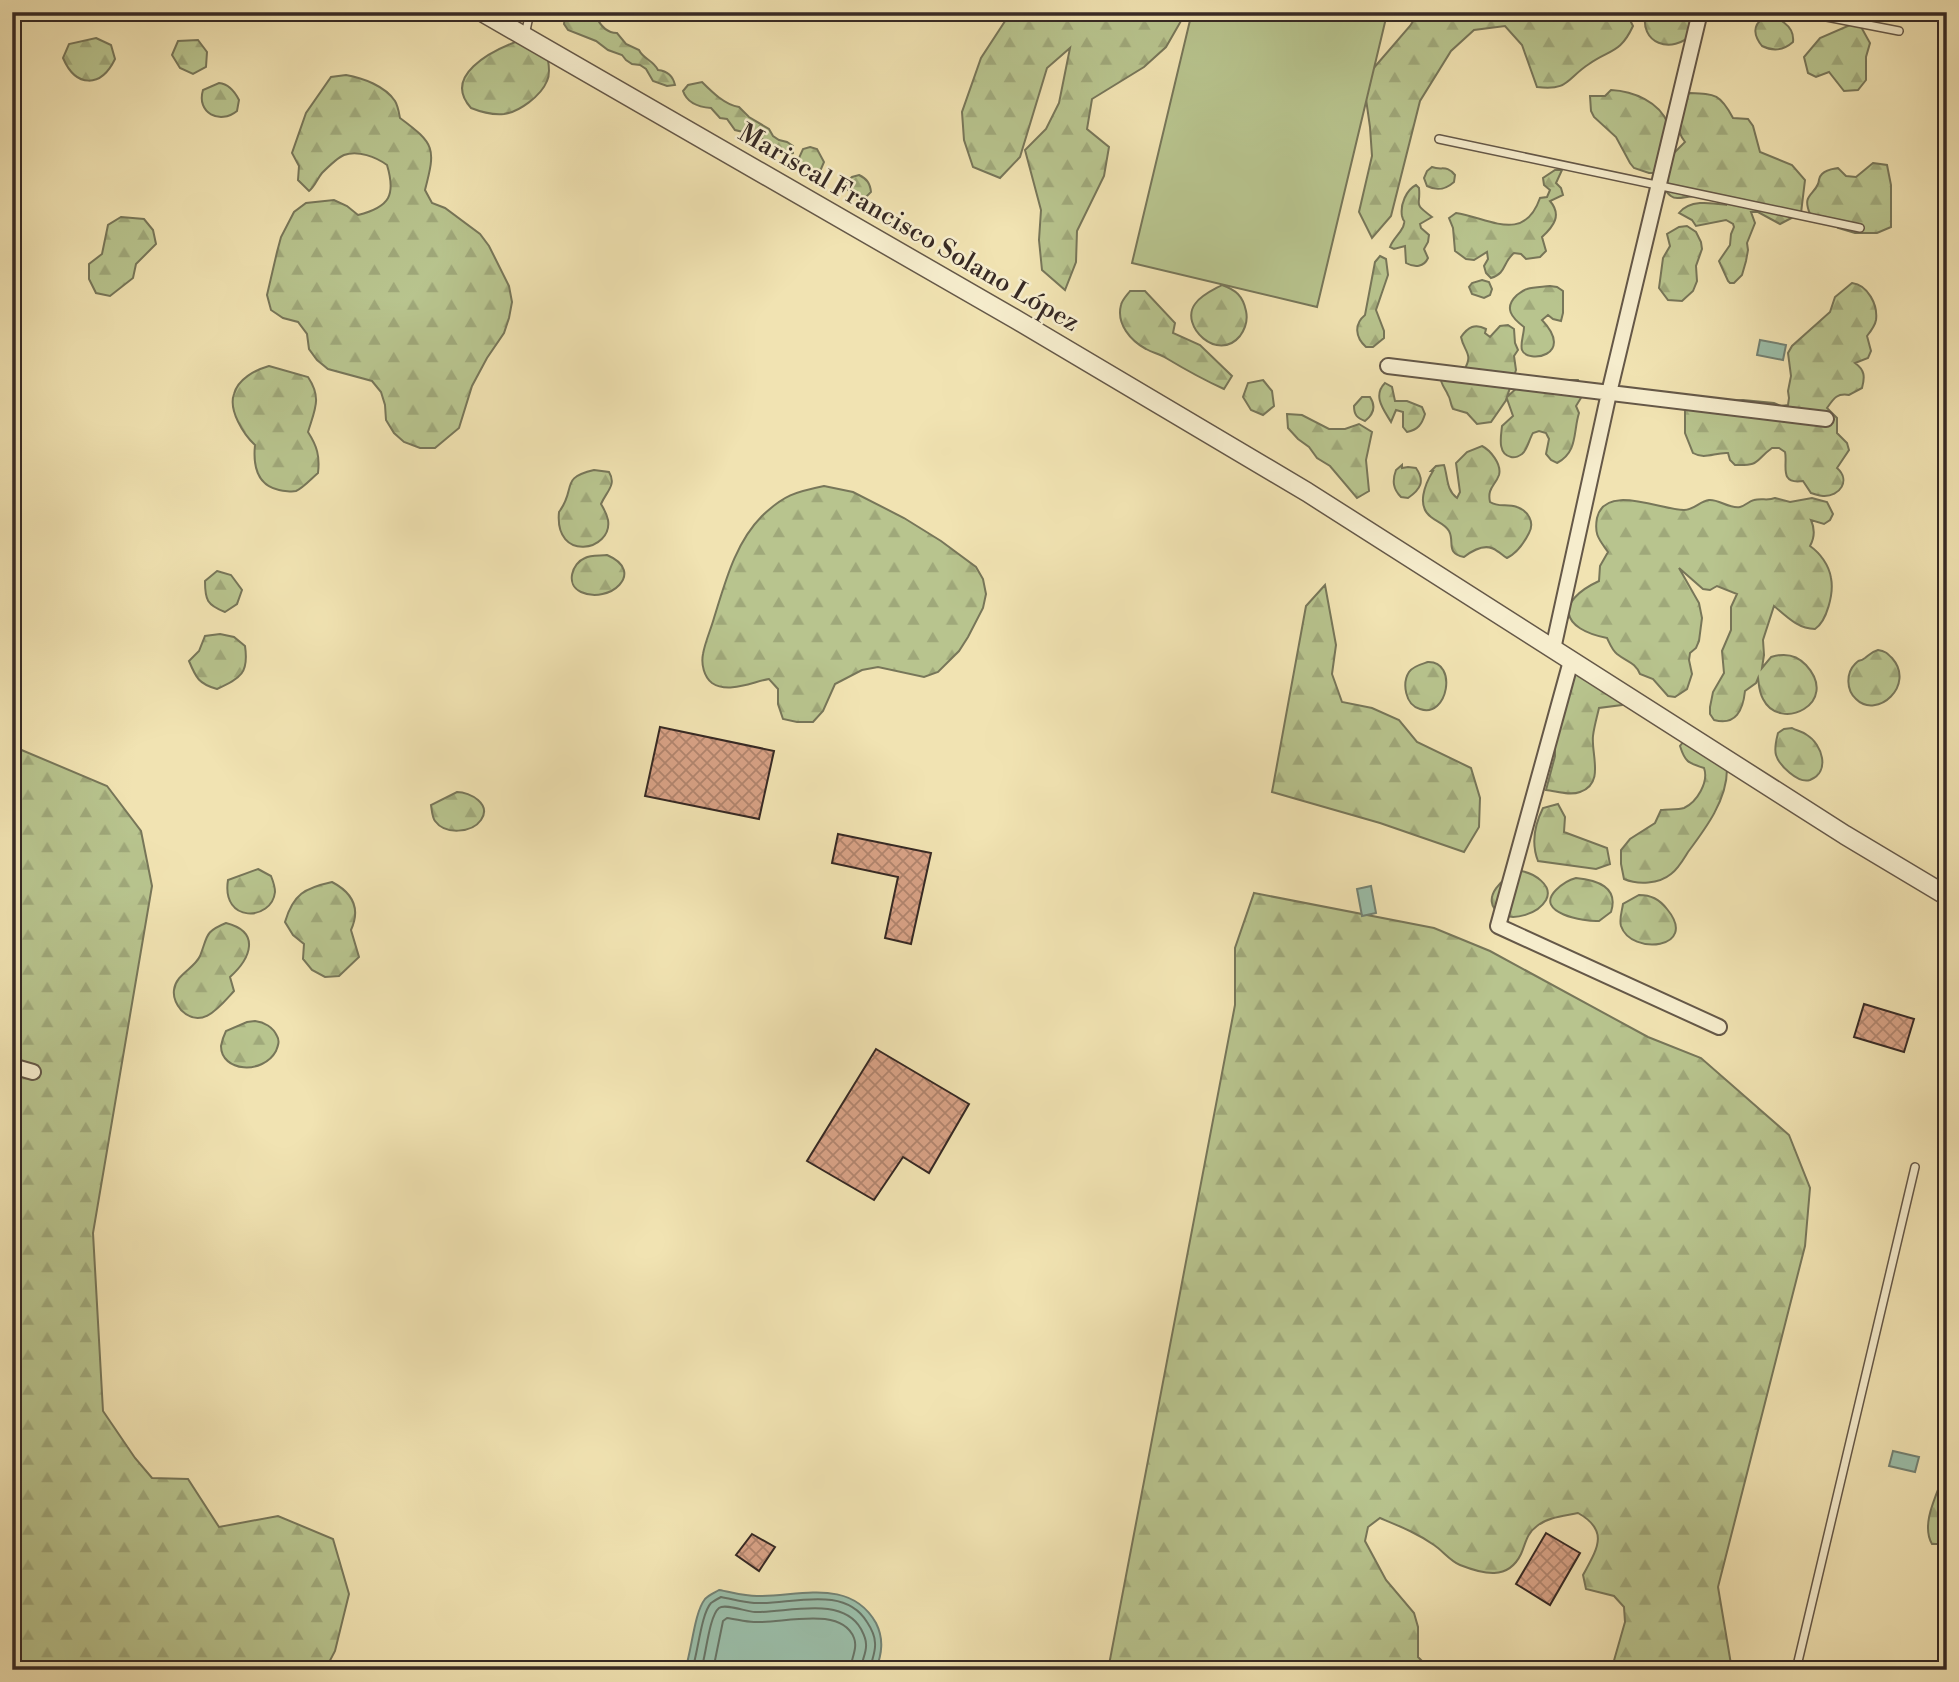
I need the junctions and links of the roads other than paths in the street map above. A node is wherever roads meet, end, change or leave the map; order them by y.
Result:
1 (482, 12) edge
2 (530, 12) edge
3 (1700, 12) edge
4 (1801, 12) edge
5 (1899, 31) dead end
6 (525, 36) junction
7 (1439, 139) dead end
8 (1658, 187) junction
9 (1860, 228) dead end
10 (1388, 366) dead end
11 (1609, 393) junction
12 (1826, 419) dead end
13 (1553, 649) junction
14 (1571, 661) junction
15 (1947, 896) edge
16 (1719, 1027) dead end
17 (12, 1066) edge
18 (33, 1072) dead end
19 (1915, 1167) dead end
20 (1796, 1670) edge

1 - 6 street, Mariscal Francisco Solano López
2 - 6 lane
3 - 8 street
4 - 5 lane
6 - 13 street, Mariscal Francisco Solano López
7 - 8 lane
8 - 9 lane
8 - 11 street
10 - 11 street
11 - 12 street
11 - 13 street
13 - 14 street, Mariscal Francisco Solano López
14 - 15 street, Mariscal Francisco Solano López
14 - 16 street
17 - 18 street
19 - 20 lane

